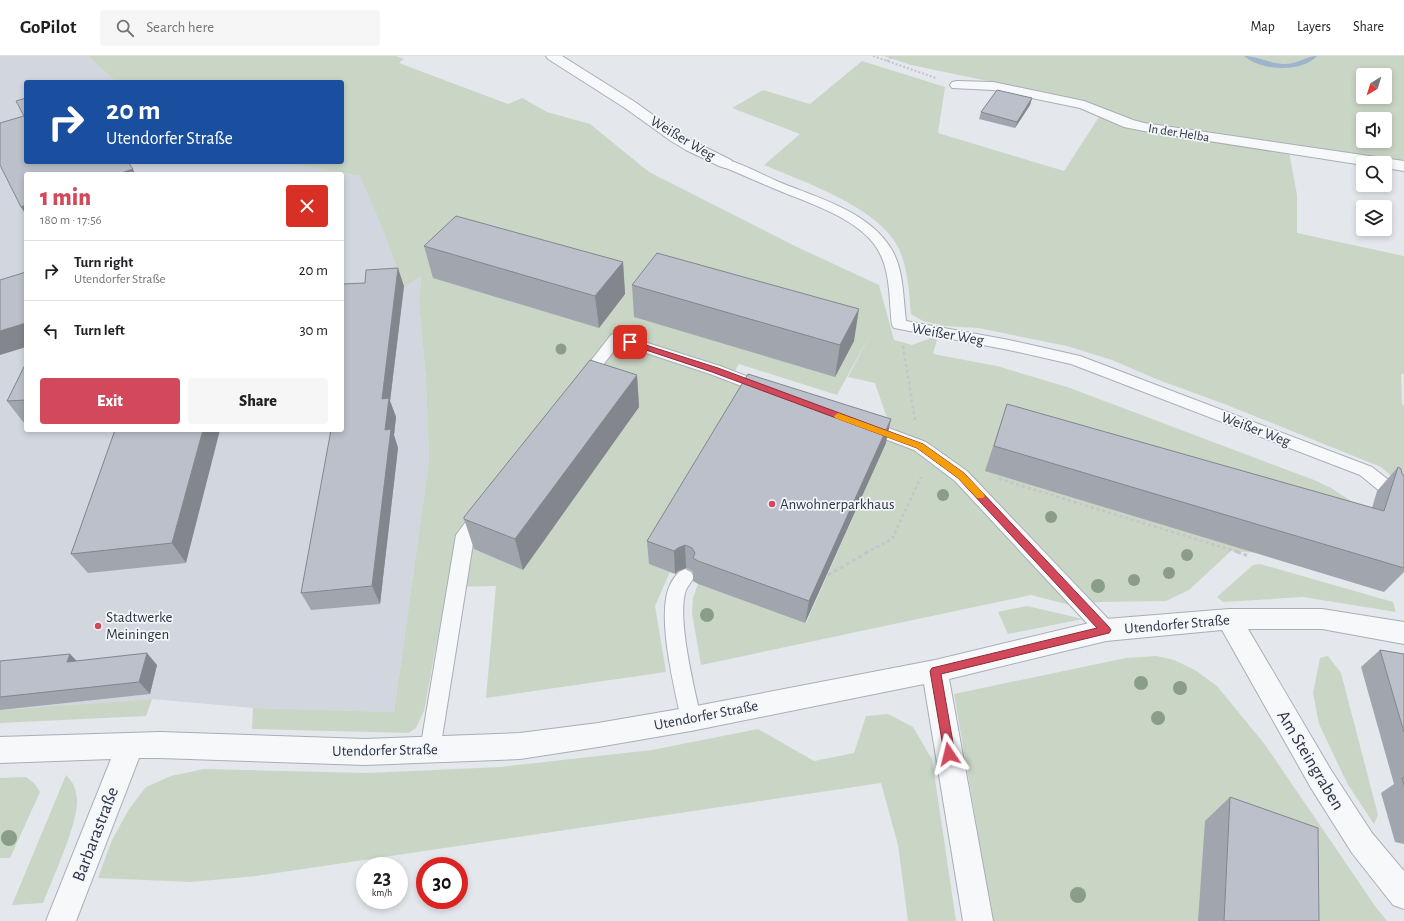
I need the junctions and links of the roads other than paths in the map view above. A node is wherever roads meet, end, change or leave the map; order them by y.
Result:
1 (553, 56) edge
2 (957, 85) road end
3 (725, 163) joint
4 (1404, 166) edge
5 (574, 393) edge
6 (781, 394) edge
7 (854, 422) edge
8 (494, 498) edge
9 (1404, 501) edge
10 (685, 577) dead end
11 (1229, 619) junction
12 (1106, 630) junction
13 (1404, 633) edge
14 (936, 671) junction
15 (691, 719) junction
16 (130, 746) junction
17 (0, 750) edge
18 (430, 750) junction
19 (1404, 894) edge
20 (61, 921) edge
21 (978, 921) edge

1 - 3 street, Weißer Weg
2 - 4 street, In der Helba
3 - 9 lane, Weißer Weg
5 - 6 lane
7 - 12 lane
8 - 18 lane
10 - 15 lane
11 - 12 street, Utendorfer Straße
11 - 13 street, Utendorfer Straße
11 - 19 street, Am Steingraben
12 - 14 street, Utendorfer Straße
14 - 15 street, Utendorfer Straße
14 - 21 street
15 - 18 street, Utendorfer Straße
16 - 17 street, Utendorfer Straße
16 - 18 street, Utendorfer Straße
16 - 20 street, Barbarastraße

